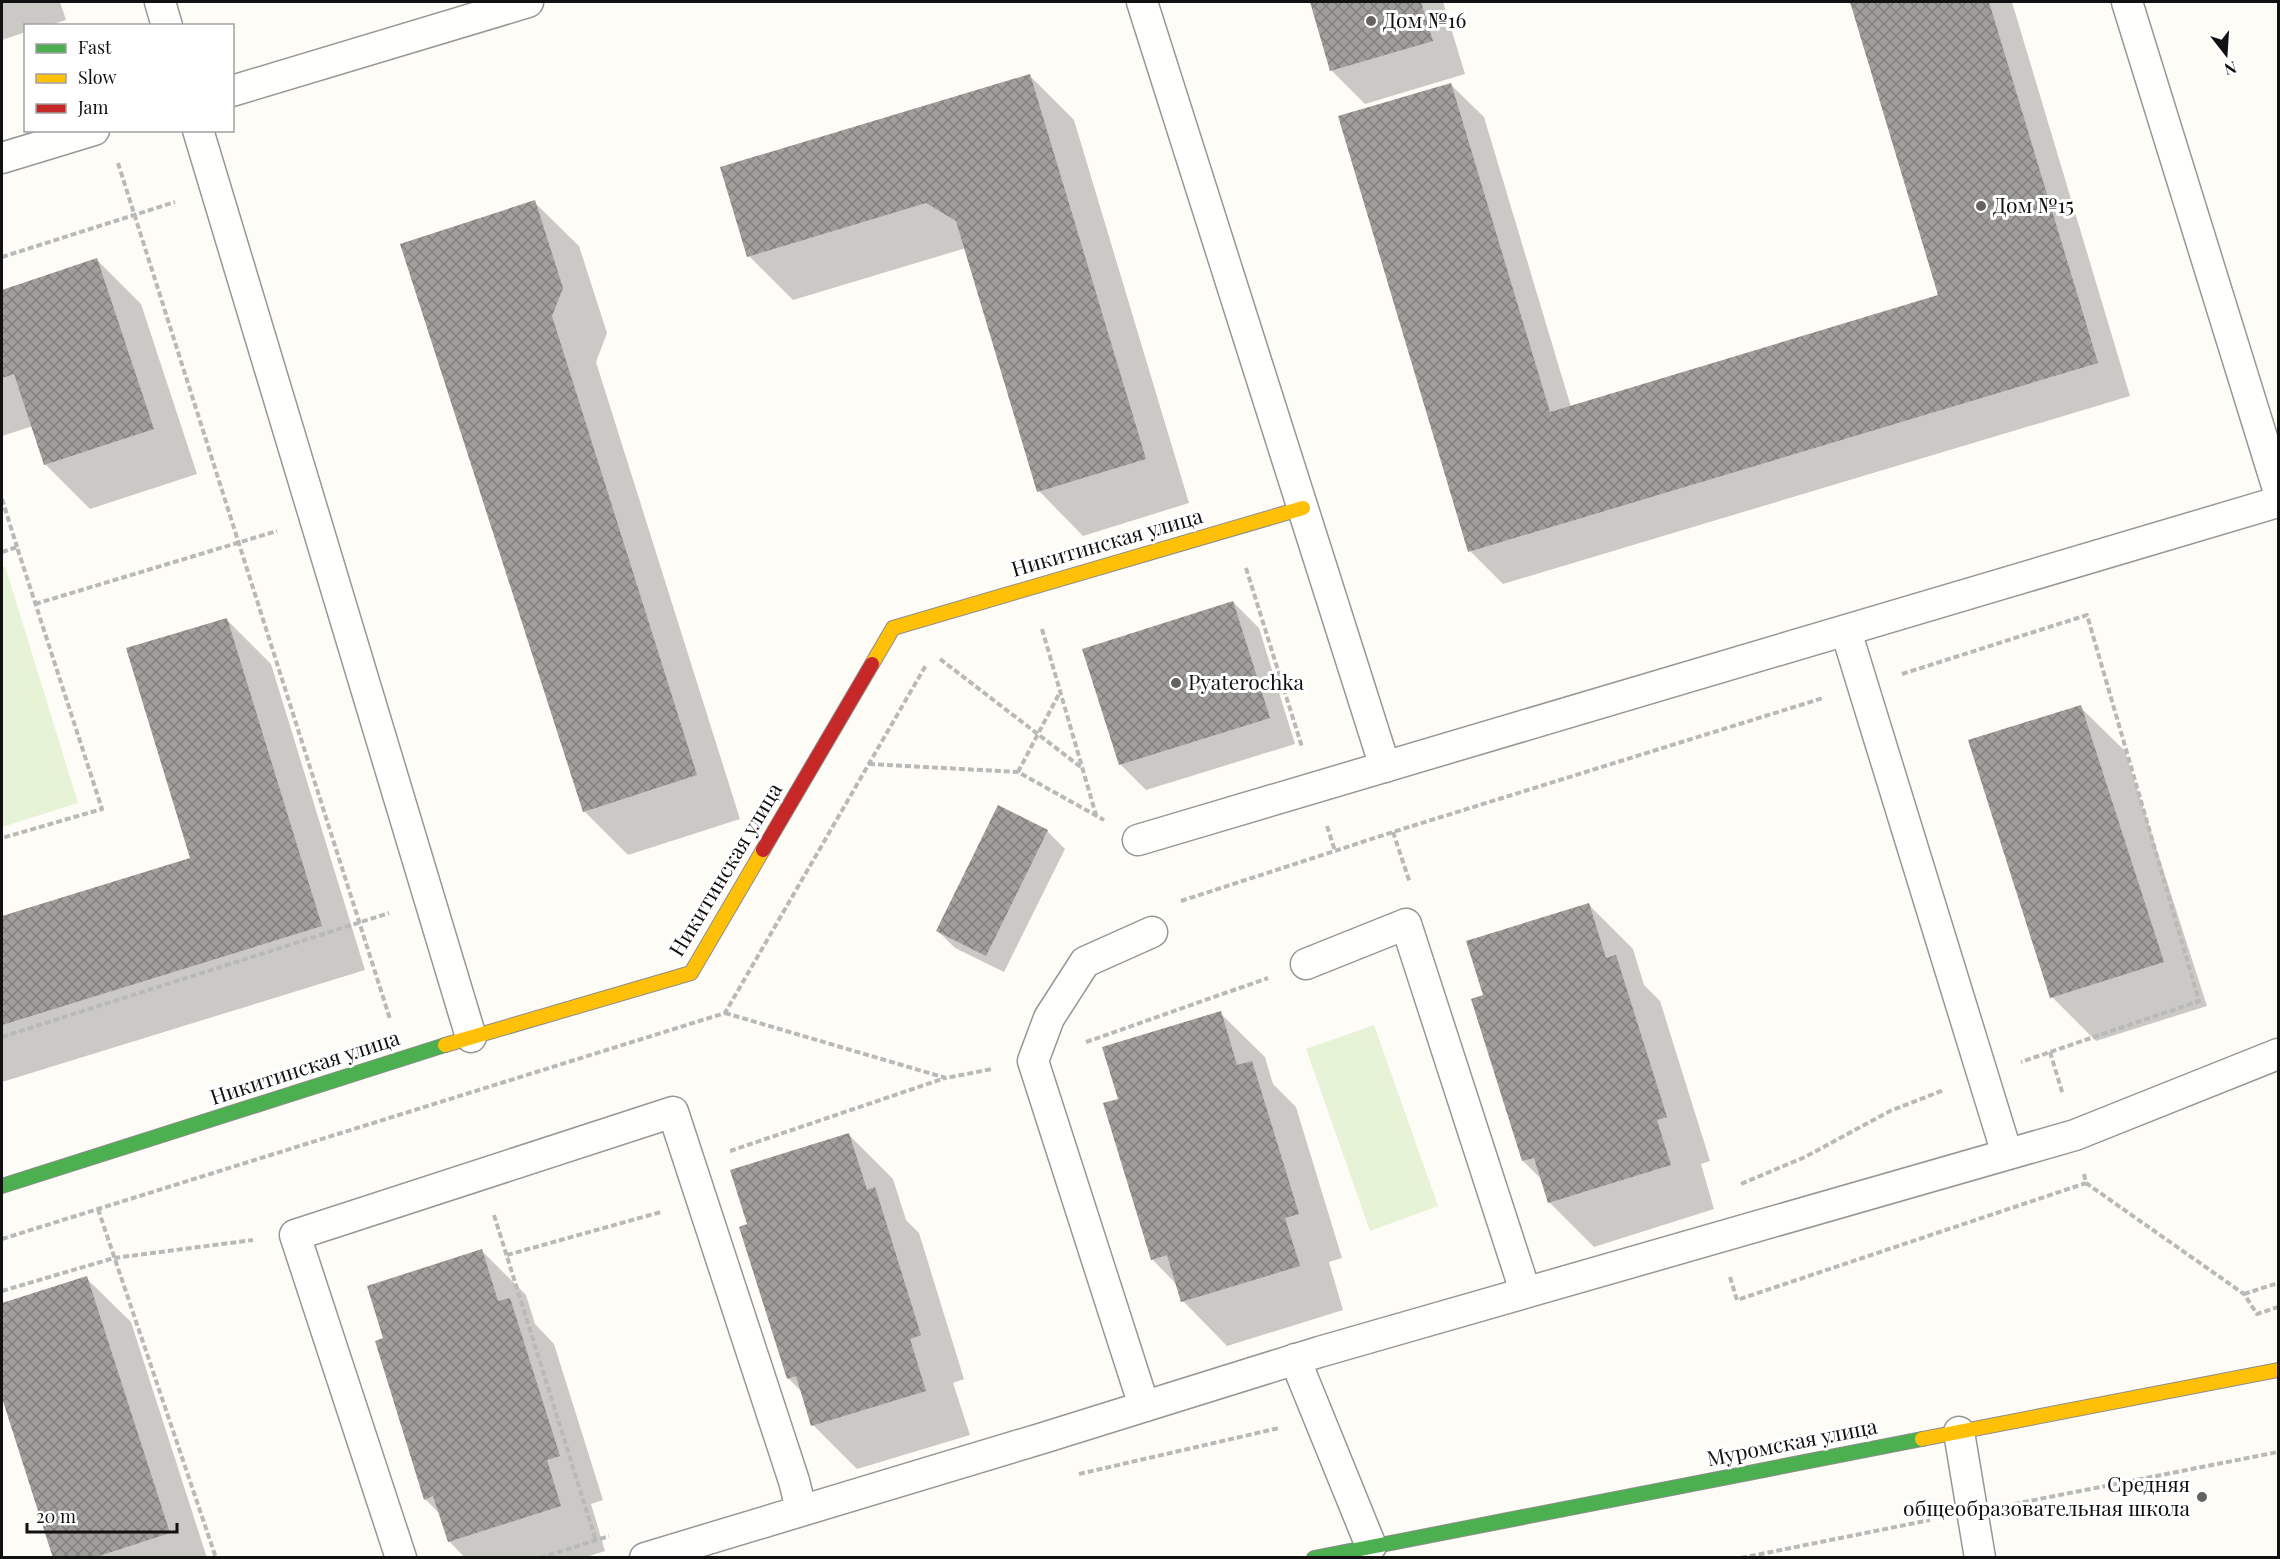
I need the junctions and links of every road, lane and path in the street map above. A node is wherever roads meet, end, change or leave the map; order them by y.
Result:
1 (160, 2) edge
2 (528, 2) edge
3 (1142, 2) edge
4 (2127, 2) edge
5 (166, 24) edge
6 (234, 90) edge
7 (87, 132) edge
8 (199, 132) edge
9 (2, 158) edge
10 (118, 162) dead end
11 (216, 189) junction
12 (135, 215) junction
13 (2, 257) edge
14 (2278, 489) edge
15 (2, 499) edge
16 (2278, 502) edge
17 (1303, 508) junction
18 (315, 520) junction
19 (1231, 529) junction
20 (239, 543) junction
21 (17, 547) junction
22 (2, 552) edge
23 (35, 604) junction
24 (2087, 615) dead end
25 (1040, 621) dead end
26 (1846, 631) junction
27 (933, 653) dead end
28 (927, 663) dead end
29 (1863, 686) junction
30 (1060, 691) junction
31 (1038, 734) junction
32 (869, 764) junction
33 (1385, 766) junction
34 (1082, 768) junction
35 (1018, 772) junction
36 (1315, 789) junction
37 (1096, 815) junction
38 (2, 838) edge
39 (1138, 840) joint
40 (1335, 851) junction
41 (429, 900) junction
42 (360, 923) junction
43 (1152, 932) joint
44 (1306, 964) dead end
45 (2, 1037) edge
46 (471, 1037) junction
47 (2050, 1052) dead end
48 (2278, 1054) edge
49 (403, 1059) junction
50 (945, 1078) dead end
51 (415, 1110) junction
52 (2074, 1135) junction
53 (2007, 1154) junction
54 (691, 1165) junction
55 (481, 1174) junction
56 (2086, 1183) junction
57 (2, 1185) edge
58 (702, 1200) junction
59 (98, 1209) junction
60 (296, 1235) junction
61 (1719, 1236) junction
62 (2, 1239) edge
63 (507, 1255) junction
64 (114, 1258) junction
65 (2278, 1283) edge
66 (2, 1291) edge
67 (1525, 1291) junction
68 (2244, 1294) junction
69 (2278, 1307) edge
70 (1295, 1359) junction
71 (2278, 1370) edge
72 (1144, 1406) junction
73 (1281, 1428) dead end
74 (1959, 1432) junction
75 (1074, 1475) dead end
76 (801, 1509) junction
77 (596, 1540) dead end
78 (1371, 1546) junction
79 (1402, 1549) edge
80 (216, 1557) edge
81 (401, 1557) edge
82 (645, 1557) edge
83 (1314, 1557) edge
84 (1980, 1557) edge

1 - 5 lane
2 - 6 lane
3 - 17 lane
4 - 14 lane
7 - 9 lane
8 - 11 lane
10 - 12 path
11 - 12 path
11 - 18 lane
12 - 13 path
12 - 20 path
15 - 21 path
16 - 26 lane
17 - 19 street, Никитинская улица
17 - 33 lane
18 - 20 path
18 - 41 lane
19 - 36 path
19 - 46 street, Никитинская улица
20 - 23 path
20 - 42 path
21 - 22 path
21 - 23 path
23 - 38 path
24 - 29 path
25 - 30 path
26 - 29 lane
26 - 33 lane
27 - 31 path
28 - 32 path
29 - 40 path
29 - 53 lane
30 - 31 path
30 - 34 path
31 - 34 path
31 - 35 path
32 - 35 path
32 - 51 path
33 - 36 lane
34 - 37 path
35 - 37 path
36 - 39 lane
36 - 40 path
37 - 39 path
40 - 43 path
41 - 42 path
41 - 46 lane
42 - 45 path
42 - 49 path
43 - 72 lane
44 - 67 lane
46 - 49 street, Никитинская улица
47 - 52 path
48 - 52 lane
49 - 51 path
49 - 57 street, Никитинская улица
50 - 54 path
51 - 59 path
52 - 53 lane
52 - 56 path
53 - 61 lane
54 - 55 lane
54 - 58 lane
55 - 60 lane
55 - 63 path
56 - 61 path
56 - 68 path
58 - 63 path
58 - 76 lane
59 - 62 path
59 - 64 path
60 - 64 path
60 - 81 lane
61 - 67 lane
63 - 77 path
64 - 66 path
64 - 80 path
65 - 68 path
67 - 70 lane
68 - 69 path
70 - 72 lane
70 - 78 lane
71 - 74 street, Муромская улица
72 - 76 lane
73 - 75 path
74 - 79 street, Муромская улица
74 - 84 lane
76 - 82 lane
78 - 79 street, Муромская улица
78 - 83 street, Муромская улица

